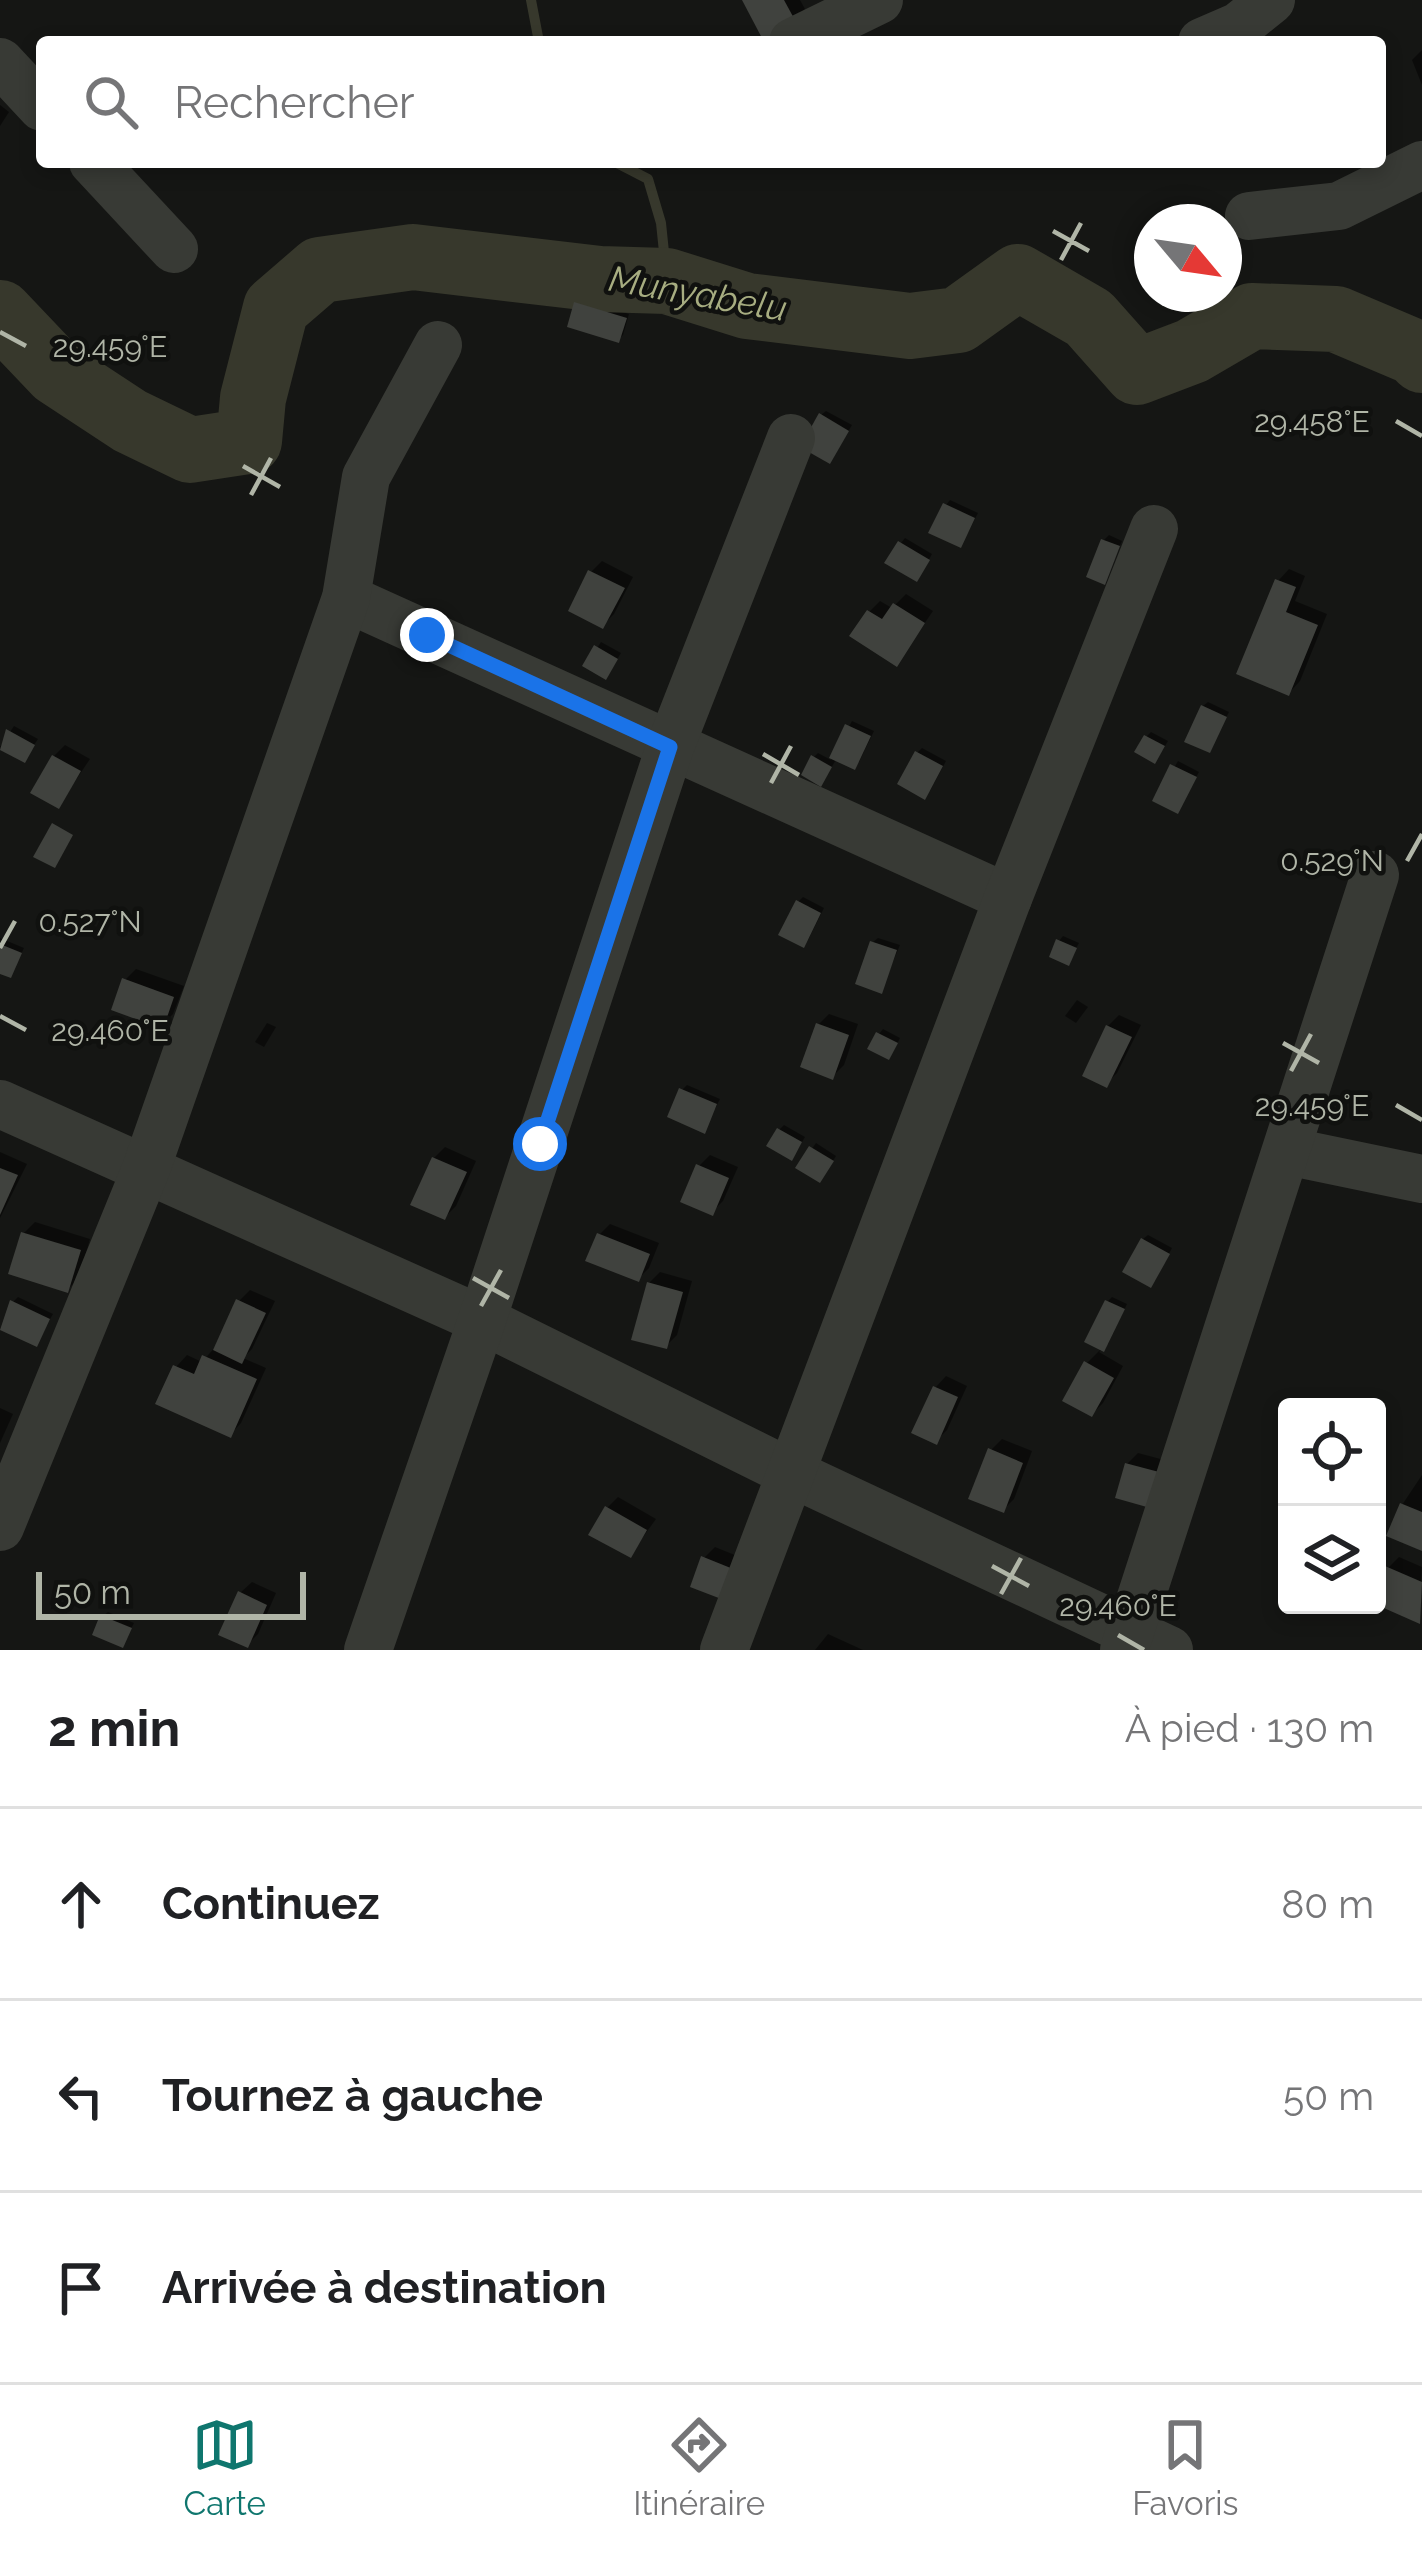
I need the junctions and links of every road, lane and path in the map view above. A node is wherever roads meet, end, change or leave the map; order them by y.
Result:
1 (879, 0) edge
2 (1271, 0) edge
3 (805, 36) edge
4 (1216, 36) edge
5 (0, 62) edge
6 (36, 101) edge
7 (1422, 165) edge
8 (99, 168) edge
9 (1250, 216) dead end
10 (174, 249) dead end
11 (438, 346) dead end
12 (791, 438) dead end
13 (1154, 530) dead end
14 (346, 598) junction
15 (670, 747) junction
16 (1375, 875) dead end
17 (1008, 898) junction
18 (0, 1104) edge
19 (1287, 1151) junction
20 (146, 1169) junction
21 (1422, 1180) edge
22 (482, 1320) junction
23 (789, 1472) junction
24 (0, 1527) edge
25 (1141, 1644) edge
26 (368, 1650) edge
27 (724, 1650) edge

1 - 3 street
2 - 4 street
5 - 6 street
7 - 9 street
8 - 10 street
11 - 14 street
12 - 15 street
13 - 17 street
14 - 15 street
14 - 20 street
15 - 17 street
15 - 22 street
16 - 19 street
17 - 23 street
18 - 20 street
19 - 21 street
19 - 25 street
20 - 22 street
20 - 24 street
22 - 23 street
22 - 26 street
23 - 25 street
23 - 27 street

